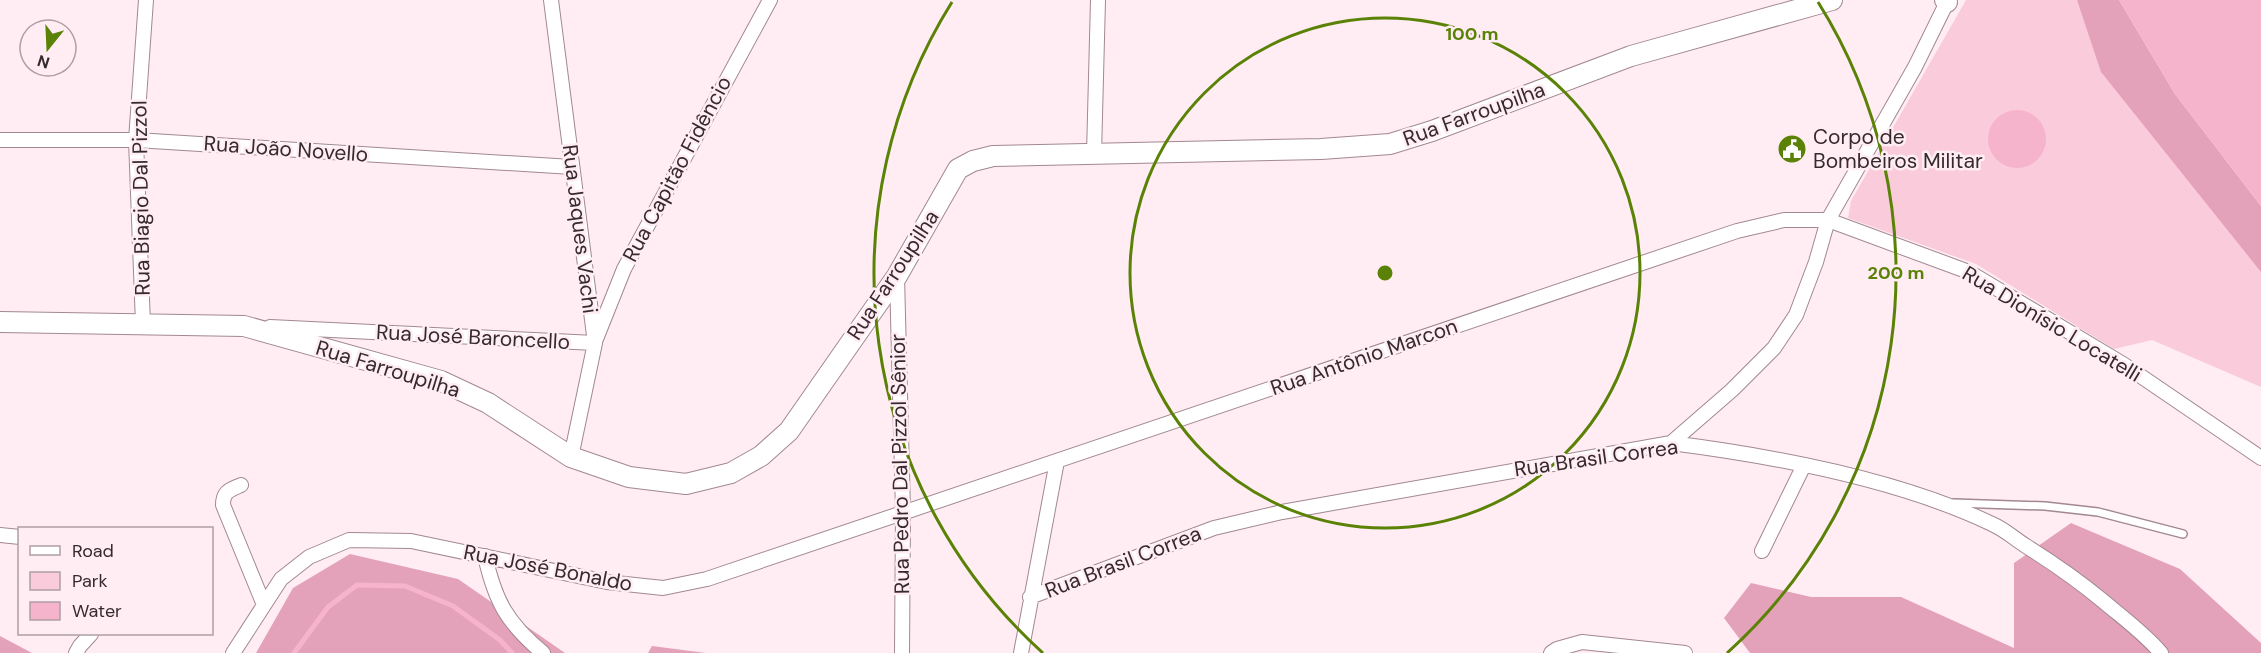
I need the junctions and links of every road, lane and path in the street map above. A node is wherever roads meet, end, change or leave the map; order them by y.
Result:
1 (146, 0) edge
2 (551, 0) edge
3 (770, 0) edge
4 (1098, 0) edge
5 (1832, 0) edge
6 (1947, 1) edge
7 (0, 140) edge
8 (136, 140) junction
9 (1094, 154) junction
10 (572, 167) junction
11 (1828, 220) junction
12 (897, 276) junction
13 (0, 322) edge
14 (143, 324) junction
15 (244, 326) junction
16 (595, 343) junction
17 (1671, 443) junction
18 (571, 457) junction
19 (2261, 458) edge
20 (1057, 461) junction
21 (1804, 465) junction
22 (241, 485) dead end
23 (1942, 503) junction
24 (903, 513) junction
25 (2182, 534) dead end
26 (0, 536) edge
27 (18, 537) edge
28 (1762, 551) dead end
29 (485, 556) junction
30 (1030, 597) junction
31 (264, 605) junction
32 (90, 635) edge
33 (76, 653) edge
34 (233, 653) edge
35 (543, 653) edge
36 (902, 653) edge
37 (1021, 653) edge
38 (1551, 653) edge
39 (1685, 653) edge
40 (2160, 653) edge

1 - 8 street, Rua Biagio Dal Pizzol
2 - 10 street, Rua Jaques Vachi
3 - 16 street, Rua Capitão Fidêncio
4 - 9 street
5 - 9 street, Rua Farroupilha
6 - 11 street
7 - 8 street, Rua João Novello
8 - 10 street, Rua João Novello
8 - 14 street, Rua Biagio Dal Pizzol
9 - 12 street, Rua Farroupilha
10 - 16 street, Rua Jaques Vachi
11 - 17 street
11 - 19 street, Rua Dionísio Locatelli
11 - 20 street, Rua Antônio Marcon
12 - 18 street, Rua Farroupilha
12 - 24 street, Rua Pedro Dal Pizzol Sênior
13 - 14 street, Rua Farroupilha
14 - 15 street, Rua Farroupilha
15 - 16 street, Rua José Baroncello
15 - 18 street, Rua Farroupilha
16 - 18 street, Rua Jaques Vachi
17 - 21 street, Rua Brasil Correa
17 - 30 street, Rua Brasil Correa
20 - 24 street, Rua Antônio Marcon
20 - 30 street
21 - 23 street, Rua Brasil Correa
21 - 28 street
22 - 31 street
23 - 25 lane
23 - 40 street, Rua Brasil Correa
24 - 29 street, Rua José Bonaldo
24 - 36 street, Rua Pedro Dal Pizzol Sênior
26 - 27 street
29 - 31 street, Rua José Bonaldo
29 - 35 street
30 - 37 street
31 - 34 street, Rua José Bonaldo
32 - 33 street
38 - 39 street

